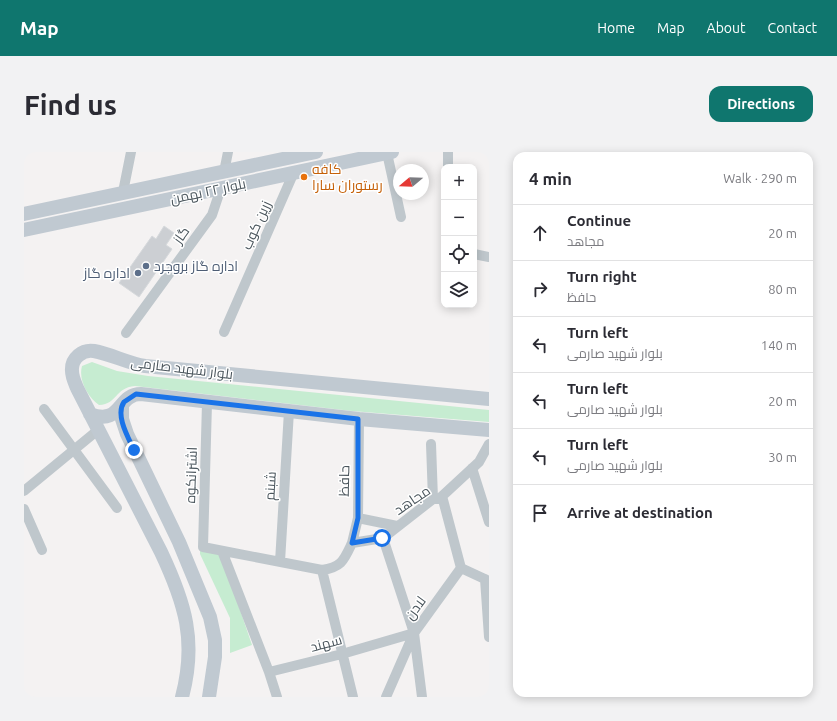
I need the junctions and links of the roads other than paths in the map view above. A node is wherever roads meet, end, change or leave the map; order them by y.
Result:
1 (131, 152) edge
2 (228, 152) edge
3 (315, 152) edge
4 (448, 152) edge
5 (390, 153) edge
6 (448, 164) edge
7 (224, 172) junction
8 (294, 172) junction
9 (221, 188) junction
10 (123, 192) junction
11 (24, 214) edge
12 (401, 217) dead end
13 (24, 230) edge
14 (477, 255) edge
15 (489, 258) edge
16 (224, 332) dead end
17 (126, 333) dead end
18 (489, 399) edge
19 (207, 403) junction
20 (122, 405) junction
21 (44, 409) dead end
22 (288, 411) junction
23 (90, 414) junction
24 (358, 419) junction
25 (98, 430) junction
26 (489, 430) edge
27 (431, 444) dead end
28 (489, 444) edge
29 (73, 448) junction
30 (472, 468) junction
31 (24, 491) edge
32 (438, 497) junction
33 (117, 508) dead end
34 (24, 509) edge
35 (358, 518) junction
36 (489, 522) edge
37 (397, 526) junction
38 (382, 538) junction
39 (352, 543) junction
40 (42, 550) dead end
41 (222, 551) junction
42 (280, 562) junction
43 (461, 568) junction
44 (322, 570) junction
45 (487, 580) edge
46 (414, 633) junction
47 (489, 637) edge
48 (342, 654) junction
49 (269, 672) junction
50 (182, 697) edge
51 (209, 697) edge
52 (276, 697) edge
53 (353, 697) edge
54 (386, 697) edge
55 (422, 697) edge

1 - 10 street
2 - 7 street
3 - 7 main road, بلوار ۲۲ بهمن
4 - 6 street
5 - 8 main road, بلوار ۲۲ بهمن
5 - 12 street
7 - 10 main road, بلوار ۲۲ بهمن
8 - 9 main road, بلوار ۲۲ بهمن
8 - 16 street, زرین کوب
9 - 13 main road, بلوار ۲۲ بهمن
9 - 17 street, گاز
10 - 11 main road, بلوار ۲۲ بهمن
14 - 15 street
18 - 23 main road, بلوار شهید صارمی
19 - 20 main road
19 - 22 main road
19 - 41 street, اشترانکوه
20 - 23 main road
20 - 51 main road
21 - 29 street
22 - 24 main road
22 - 42 street, شبنم
23 - 25 main road, بلوار شهید صارمی
24 - 26 main road
24 - 35 street, حافظ
25 - 29 street
25 - 50 main road, بلوار شهید صارمی
27 - 32 street
28 - 30 street, مجاهد
29 - 31 street
29 - 33 street
30 - 32 street, مجاهد
30 - 36 street
32 - 37 street, مجاهد
32 - 43 street
34 - 40 street
35 - 37 street
35 - 39 street, حافظ
37 - 38 street, مجاهد
38 - 39 street, مجاهد
38 - 46 street
39 - 44 street
41 - 42 street
41 - 49 street
42 - 44 street
43 - 45 street
43 - 46 street, لادن
44 - 48 street
45 - 47 street
46 - 48 street, سهند
46 - 54 street, لادن
46 - 55 street
48 - 49 street, سهند
48 - 53 street
49 - 52 street

